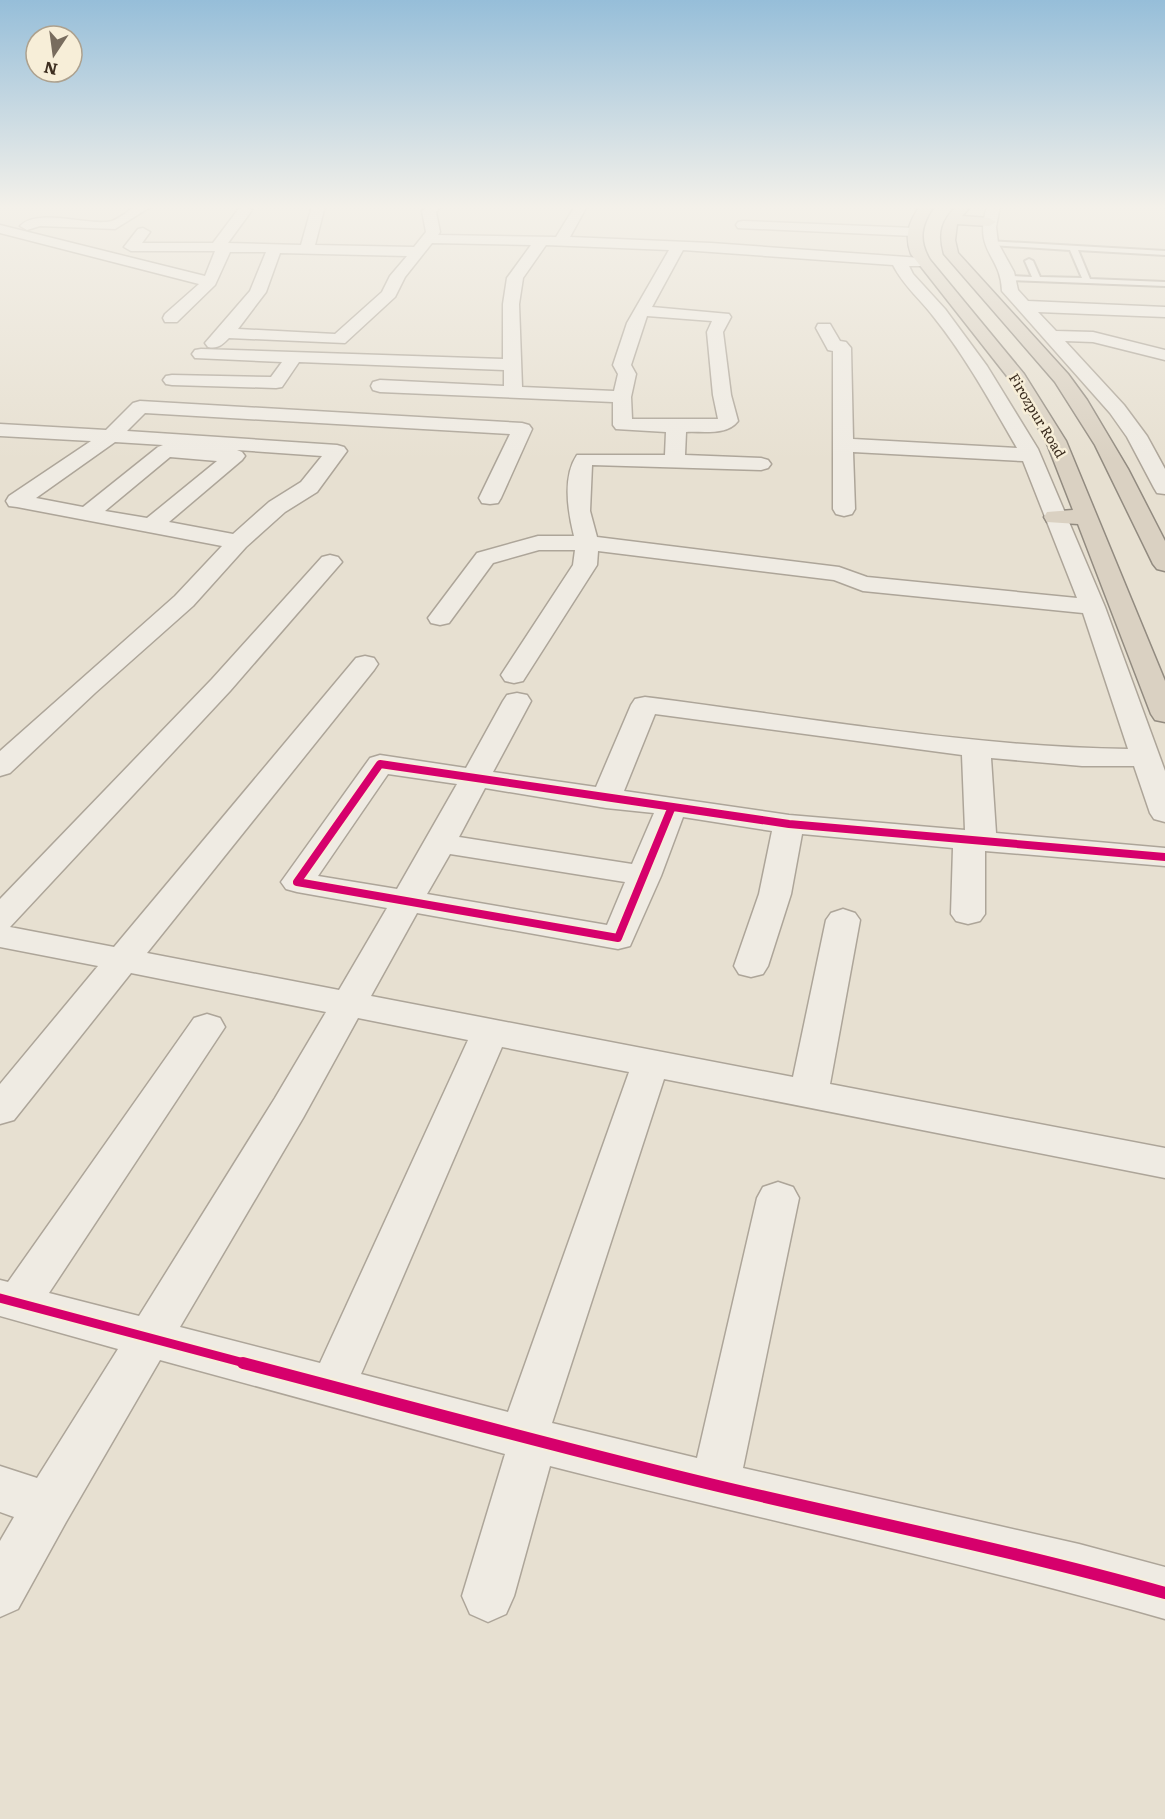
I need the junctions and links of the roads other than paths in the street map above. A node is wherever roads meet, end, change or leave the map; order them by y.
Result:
1 (200, 291) edge
2 (258, 291) edge
3 (391, 291) edge
4 (513, 291) edge
5 (653, 291) edge
6 (920, 291) edge
7 (947, 291) edge
8 (982, 291) edge
9 (1010, 291) edge
10 (1022, 306) junction
11 (642, 310) junction
12 (1165, 312) edge
13 (171, 318) dead end
14 (824, 328) dead end
15 (225, 333) junction
16 (1050, 336) junction
17 (1142, 348) junction
18 (1165, 349) edge
19 (201, 354) junction
20 (1165, 355) edge
21 (294, 357) junction
22 (513, 365) junction
23 (1018, 378) junction
24 (1062, 378) junction
25 (172, 380) junction
26 (276, 383) junction
27 (380, 386) dead end
28 (514, 392) junction
29 (622, 397) junction
30 (140, 407) junction
31 (264, 415) junction
32 (676, 426) junction
33 (0, 430) edge
34 (111, 436) junction
35 (844, 445) junction
36 (1030, 455) junction
37 (675, 461) junction
38 (760, 464) dead end
39 (1160, 470) edge
40 (1165, 488) edge
41 (490, 498) dead end
42 (9, 500) edge
43 (1136, 506) junction
44 (1165, 508) edge
45 (844, 509) dead end
46 (87, 514) junction
47 (1055, 517) junction
48 (1088, 518) junction
49 (151, 525) junction
50 (238, 542) junction
51 (587, 543) junction
52 (330, 562) dead end
53 (1165, 564) edge
54 (1093, 607) junction
55 (440, 618) dead end
56 (365, 664) dead end
57 (1165, 714) edge
58 (976, 748) junction
59 (1145, 758) junction
60 (0, 766) edge
61 (474, 778) junction
62 (606, 799) junction
63 (671, 808) junction
64 (1165, 813) edge
65 (789, 824) junction
66 (975, 841) junction
67 (440, 843) junction
68 (1165, 857) edge
69 (645, 876) junction
70 (406, 901) junction
71 (968, 914) dead end
72 (0, 919) edge
73 (843, 920) dead end
74 (0, 936) edge
75 (123, 960) junction
76 (751, 966) dead end
77 (347, 1004) junction
78 (207, 1027) dead end
79 (490, 1032) junction
80 (651, 1063) junction
81 (809, 1093) junction
82 (0, 1110) edge
83 (1165, 1163) edge
84 (778, 1198) dead end
85 (9, 1300) edge
86 (149, 1338) junction
87 (332, 1388) junction
88 (528, 1438) junction
89 (715, 1485) junction
90 (0, 1489) edge
91 (48, 1505) junction
92 (0, 1591) edge
93 (1165, 1593) edge
94 (488, 1596) dead end

1 - 13 street
2 - 15 street
3 - 15 street
4 - 22 street
5 - 11 street
6 - 36 street
7 - 23 highway, Firozpur Road
8 - 24 highway
9 - 10 street
10 - 12 street
10 - 16 street
11 - 29 street
11 - 32 street
14 - 35 street
15 - 19 street
16 - 17 street
16 - 39 street
17 - 18 street
17 - 20 street
19 - 21 street
19 - 25 street
21 - 22 street
21 - 26 street
22 - 28 street
23 - 24 highway
23 - 48 highway, Firozpur Road
24 - 43 highway
25 - 26 street
25 - 30 street
26 - 31 street
27 - 28 street
28 - 29 street
29 - 32 street
30 - 31 street
30 - 34 street
31 - 41 street
32 - 37 street
33 - 34 street
34 - 42 street
34 - 50 street
35 - 36 street
35 - 45 street
36 - 47 street
37 - 38 street
37 - 51 street
39 - 40 street
42 - 46 street
43 - 44 street
43 - 53 highway
46 - 49 street
46 - 49 street
47 - 48 highway
47 - 54 street
48 - 57 highway, Firozpur Road
49 - 50 street
50 - 60 street
51 - 54 street
51 - 55 street
51 - 61 street
52 - 72 street
54 - 59 street
56 - 75 street
58 - 59 street
58 - 62 street
58 - 66 street
59 - 64 street
61 - 62 street
61 - 67 street
61 - 70 street
62 - 63 street
63 - 65 street
63 - 69 street
65 - 66 street
65 - 76 street
66 - 68 street
66 - 71 street
67 - 69 street
67 - 70 street
69 - 70 street
70 - 77 street
73 - 81 street
74 - 75 street
75 - 77 street
75 - 82 street
77 - 79 street
77 - 86 street
78 - 85 street
79 - 80 street
79 - 87 street
80 - 81 street
80 - 88 street
81 - 83 street
84 - 89 street
85 - 86 street
86 - 87 street
86 - 91 street
87 - 88 street
88 - 89 street
88 - 94 street
89 - 93 street
90 - 91 street
91 - 92 street

